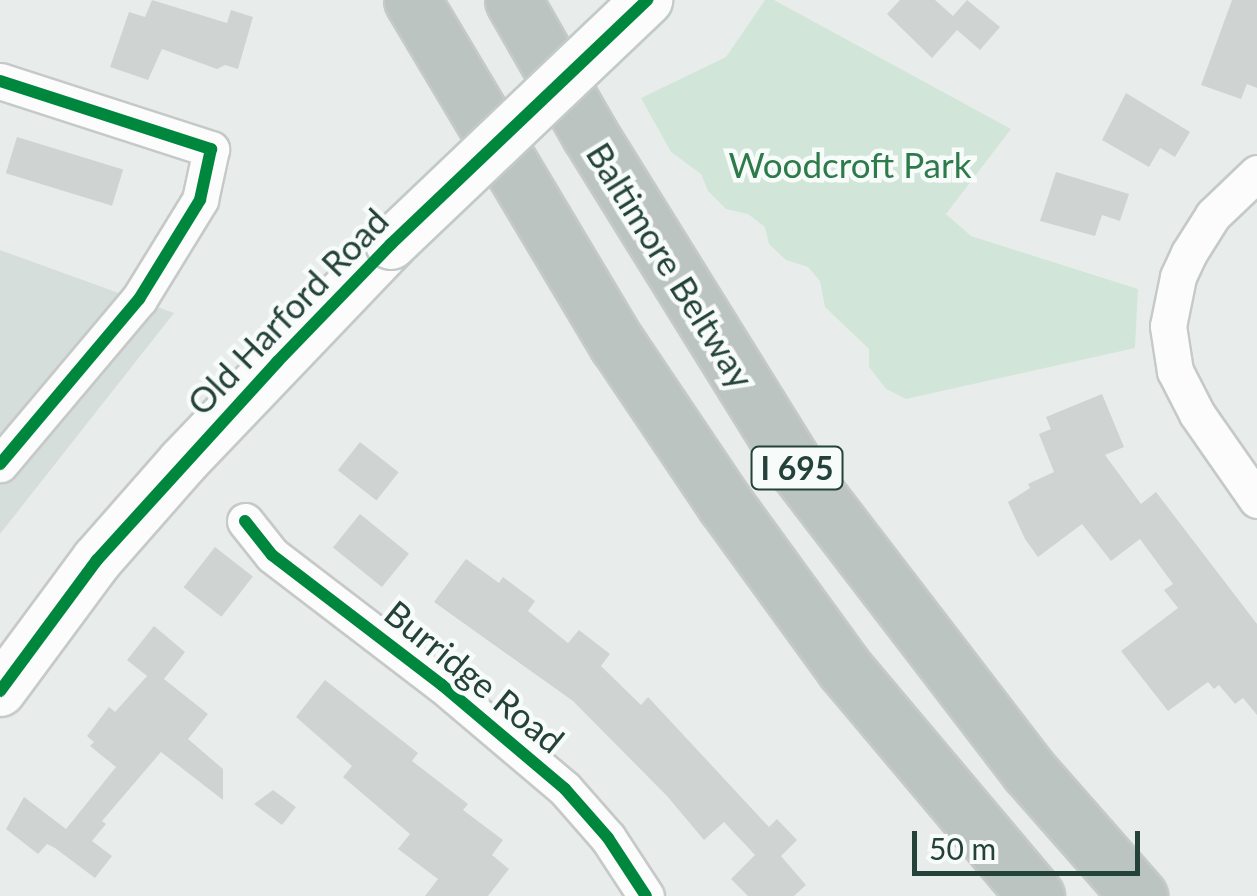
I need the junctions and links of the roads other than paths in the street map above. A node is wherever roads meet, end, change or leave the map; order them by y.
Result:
1 (412, 0) edge
2 (513, 0) edge
3 (647, 0) edge
4 (0, 81) edge
5 (1257, 173) edge
6 (0, 464) edge
7 (1257, 500) edge
8 (246, 521) dead end
9 (0, 691) edge
10 (646, 896) edge
11 (1036, 896) edge
12 (1140, 896) edge

1 - 11 highway, I 695
2 - 12 highway, Baltimore Beltway / I 695
3 - 9 street, Old Harford Road, bridge
4 - 6 street
5 - 7 street
8 - 10 street, Burridge Road

